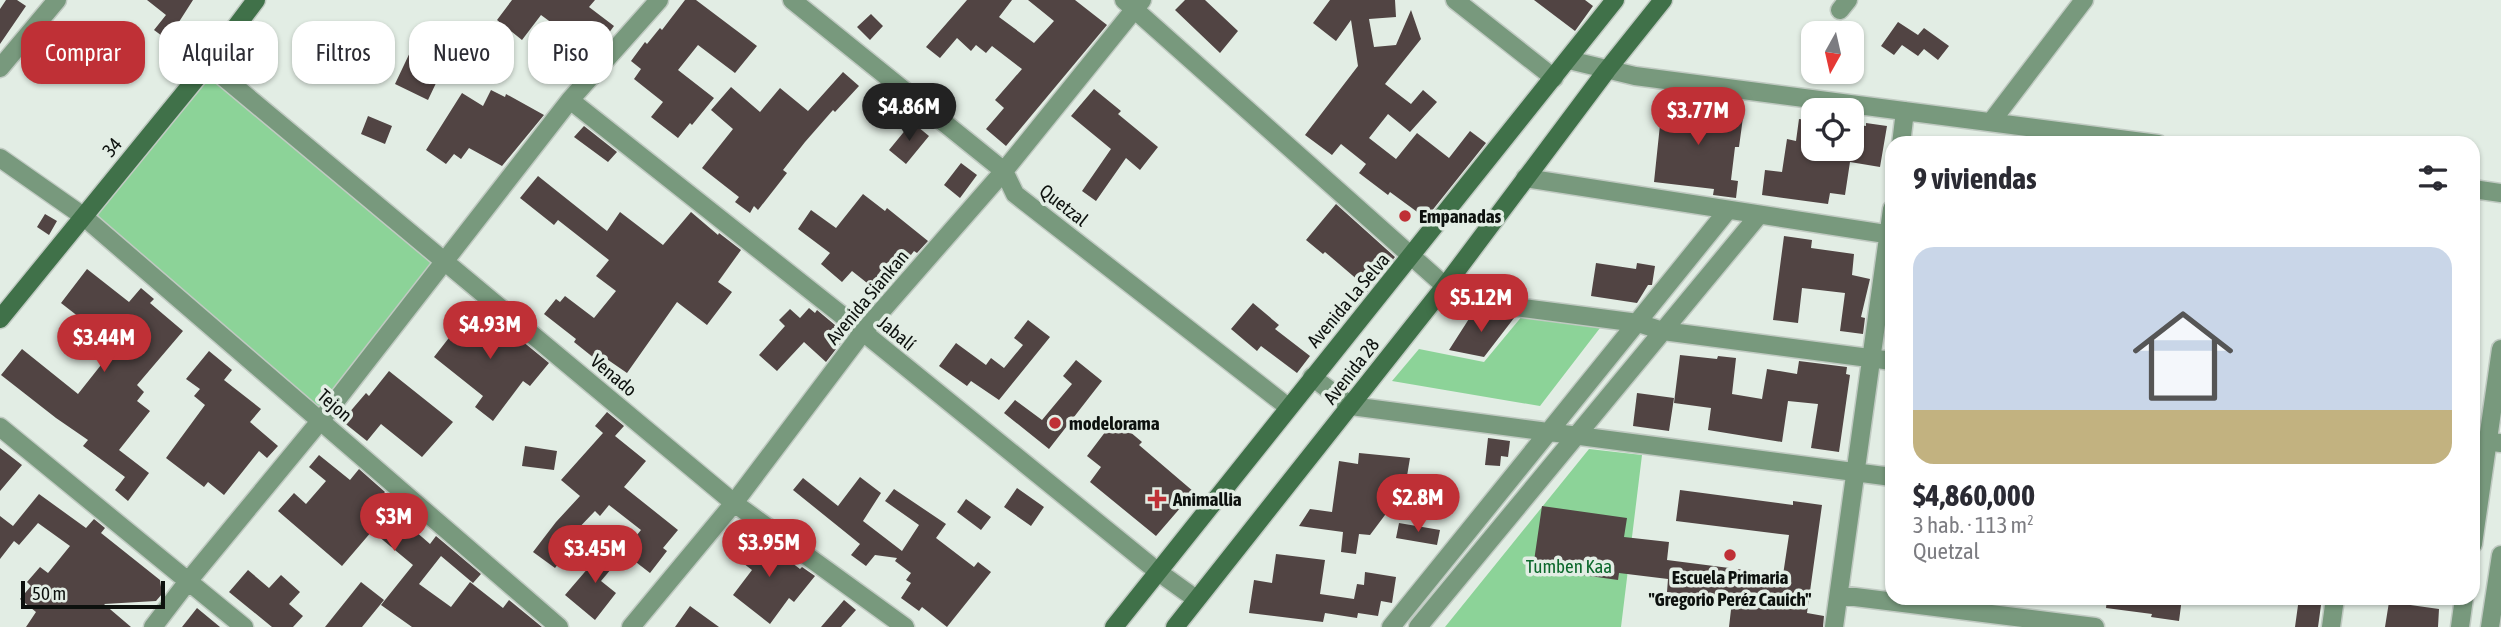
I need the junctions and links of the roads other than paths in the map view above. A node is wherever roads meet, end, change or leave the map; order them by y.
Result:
1 (57, 0) edge
2 (256, 0) edge
3 (792, 0) edge
4 (1455, 0) edge
5 (1615, 0) edge
6 (1663, 0) edge
7 (2084, 0) edge
8 (649, 3) edge
9 (1134, 3) edge
10 (240, 21) edge
11 (1569, 60) junction
12 (0, 68) edge
13 (1607, 70) junction
14 (1554, 78) junction
15 (192, 84) edge
16 (232, 84) edge
17 (570, 100) junction
18 (1905, 111) junction
19 (1991, 122) junction
20 (1902, 136) edge
21 (2097, 136) edge
22 (0, 158) edge
23 (1004, 171) junction
24 (1525, 178) junction
25 (2480, 190) edge
26 (2501, 193) edge
27 (1728, 210) junction
28 (1759, 215) junction
29 (83, 216) junction
30 (1885, 234) edge
31 (1412, 257) junction
32 (444, 260) junction
33 (1885, 267) edge
34 (1445, 286) junction
35 (0, 319) edge
36 (1638, 323) junction
37 (1663, 331) junction
38 (863, 332) junction
39 (2501, 349) edge
40 (1871, 358) junction
41 (1885, 360) edge
42 (1312, 377) junction
43 (1351, 406) junction
44 (1288, 407) junction
45 (321, 420) junction
46 (0, 427) edge
47 (1550, 431) junction
48 (1577, 435) junction
49 (2487, 442) edge
50 (1856, 472) junction
51 (1885, 476) edge
52 (2480, 493) edge
53 (734, 503) junction
54 (2501, 555) edge
55 (1157, 571) junction
56 (189, 580) junction
57 (1839, 595) junction
58 (1196, 599) junction
59 (1885, 601) edge
60 (1919, 605) edge
61 (2334, 605) edge
62 (2463, 605) edge
63 (1181, 626) edge
64 (153, 627) edge
65 (244, 627) edge
66 (559, 627) edge
67 (631, 627) edge
68 (905, 627) edge
69 (1114, 627) edge
70 (1391, 627) edge
71 (1418, 627) edge
72 (1834, 627) edge
73 (2095, 627) edge
74 (2331, 627) edge
75 (2460, 627) edge
76 (2490, 627) edge

1 - 12 street
2 - 10 street, 34
3 - 23 street, Quetzal
4 - 14 street
5 - 11 street, Avenida La Selva
6 - 13 street
7 - 19 street
8 - 17 street
9 - 23 street, Avenida Siankan
9 - 31 street
11 - 13 street
11 - 14 street, Avenida La Selva
13 - 18 street
13 - 24 street, Avenida 28
14 - 31 street, Avenida La Selva
15 - 29 street, 34
16 - 32 street, Venado
17 - 32 street
17 - 38 street, Jabalí
18 - 19 street
18 - 20 street
19 - 21 street
22 - 29 street, Tejon
23 - 38 street, Avenida Siankan
23 - 44 street, Quetzal
24 - 27 street
24 - 34 street, Avenida 28
25 - 26 street
27 - 28 street
27 - 36 street
28 - 30 street
28 - 37 street
29 - 35 street, 34
29 - 45 street, Tejon
31 - 34 street
31 - 42 street, Avenida La Selva
32 - 45 street
32 - 53 street, Venado
33 - 40 street
34 - 36 street
34 - 43 street, Avenida 28
36 - 37 street
36 - 47 street
37 - 40 street
37 - 48 street
38 - 53 street, Avenida Siankan
38 - 55 street, Jabalí
39 - 49 street
40 - 41 street
40 - 50 street
42 - 43 street
42 - 44 street, Avenida La Selva
43 - 47 street
43 - 58 street, Avenida 28
44 - 55 street, Avenida La Selva
45 - 56 street
45 - 66 street, Tejon
46 - 56 street
47 - 48 street
47 - 70 street
48 - 50 street
48 - 71 street
49 - 52 street
50 - 51 street
50 - 57 street
53 - 67 street, Avenida Siankan
53 - 68 street, Venado
54 - 76 street
55 - 58 street, Jabalí
55 - 69 street, Avenida La Selva
56 - 64 street
56 - 65 street
57 - 59 street
57 - 72 street
58 - 63 street, Avenida 28
60 - 73 street
61 - 74 street
62 - 75 street

